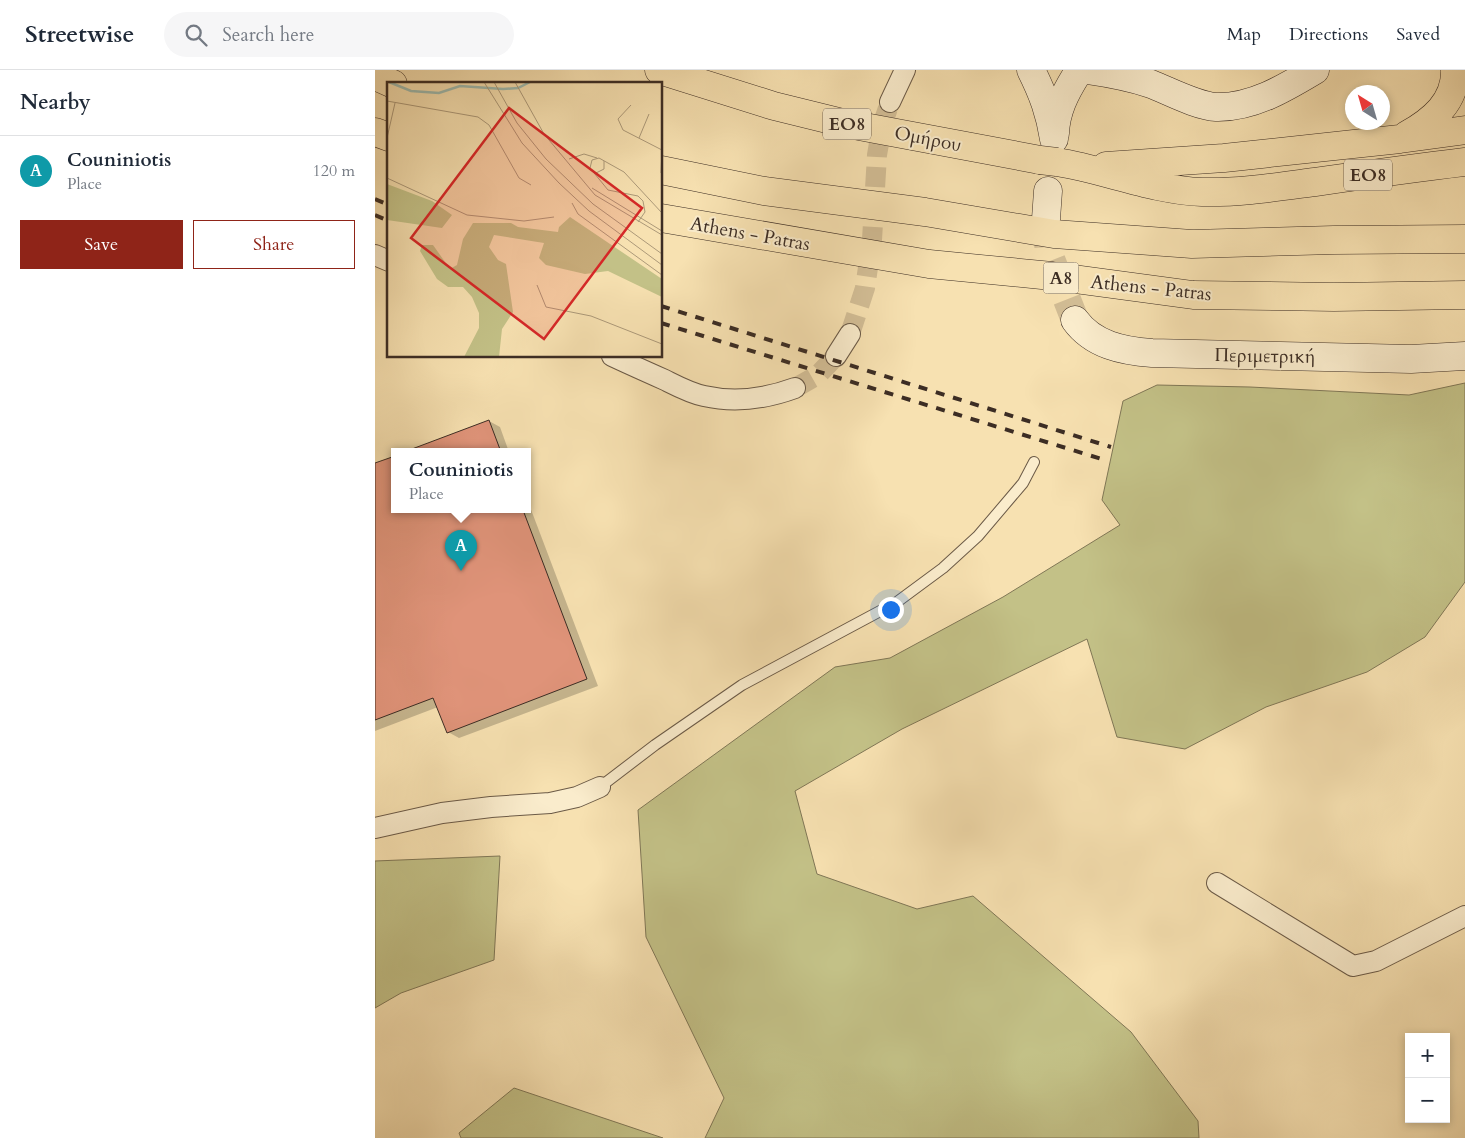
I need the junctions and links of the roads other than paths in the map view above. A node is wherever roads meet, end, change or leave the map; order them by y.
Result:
1 (659, 70) edge
2 (905, 70) edge
3 (1031, 70) edge
4 (1036, 70) edge
5 (1144, 70) edge
6 (1315, 70) edge
7 (1455, 70) edge
8 (1084, 72) edge
9 (375, 76) edge
10 (388, 82) edge
11 (1169, 91) junction
12 (890, 102) tunnel mouth
13 (1465, 130) edge
14 (375, 132) edge
15 (387, 136) edge
16 (1400, 139) junction
17 (1465, 162) edge
18 (1085, 166) junction
19 (663, 170) edge
20 (1048, 191) dead end
21 (663, 218) edge
22 (1046, 219) tunnel mouth
23 (1465, 239) edge
24 (375, 255) edge
25 (387, 260) edge
26 (1465, 295) edge
27 (1075, 320) tunnel mouth
28 (850, 334) tunnel mouth
29 (836, 356) tunnel mouth
30 (1465, 356) edge
31 (616, 358) edge
32 (795, 388) tunnel mouth
33 (1035, 462) dead end
34 (599, 787) joint
35 (375, 828) edge
36 (1217, 883) dead end
37 (1465, 916) edge

1 - 18 main road, Ομήρου / ΕΟ8
2 - 12 street
3 - 8 street
4 - 8 street
5 - 11 street
6 - 11 street
7 - 16 main road
8 - 11 street
9 - 10 main road
13 - 16 main road, Ομήρου / ΕΟ8
14 - 15 main road
16 - 18 main road, Ομήρου / ΕΟ8
17 - 18 main road, Ομήρου / ΕΟ8
19 - 23 main road, Α8
20 - 22 street
21 - 26 main road, Athens - Patras / Α8
24 - 25 street
27 - 30 street, Περιμετρική
28 - 29 street
31 - 32 street
33 - 34 lane
34 - 35 street
36 - 37 street

